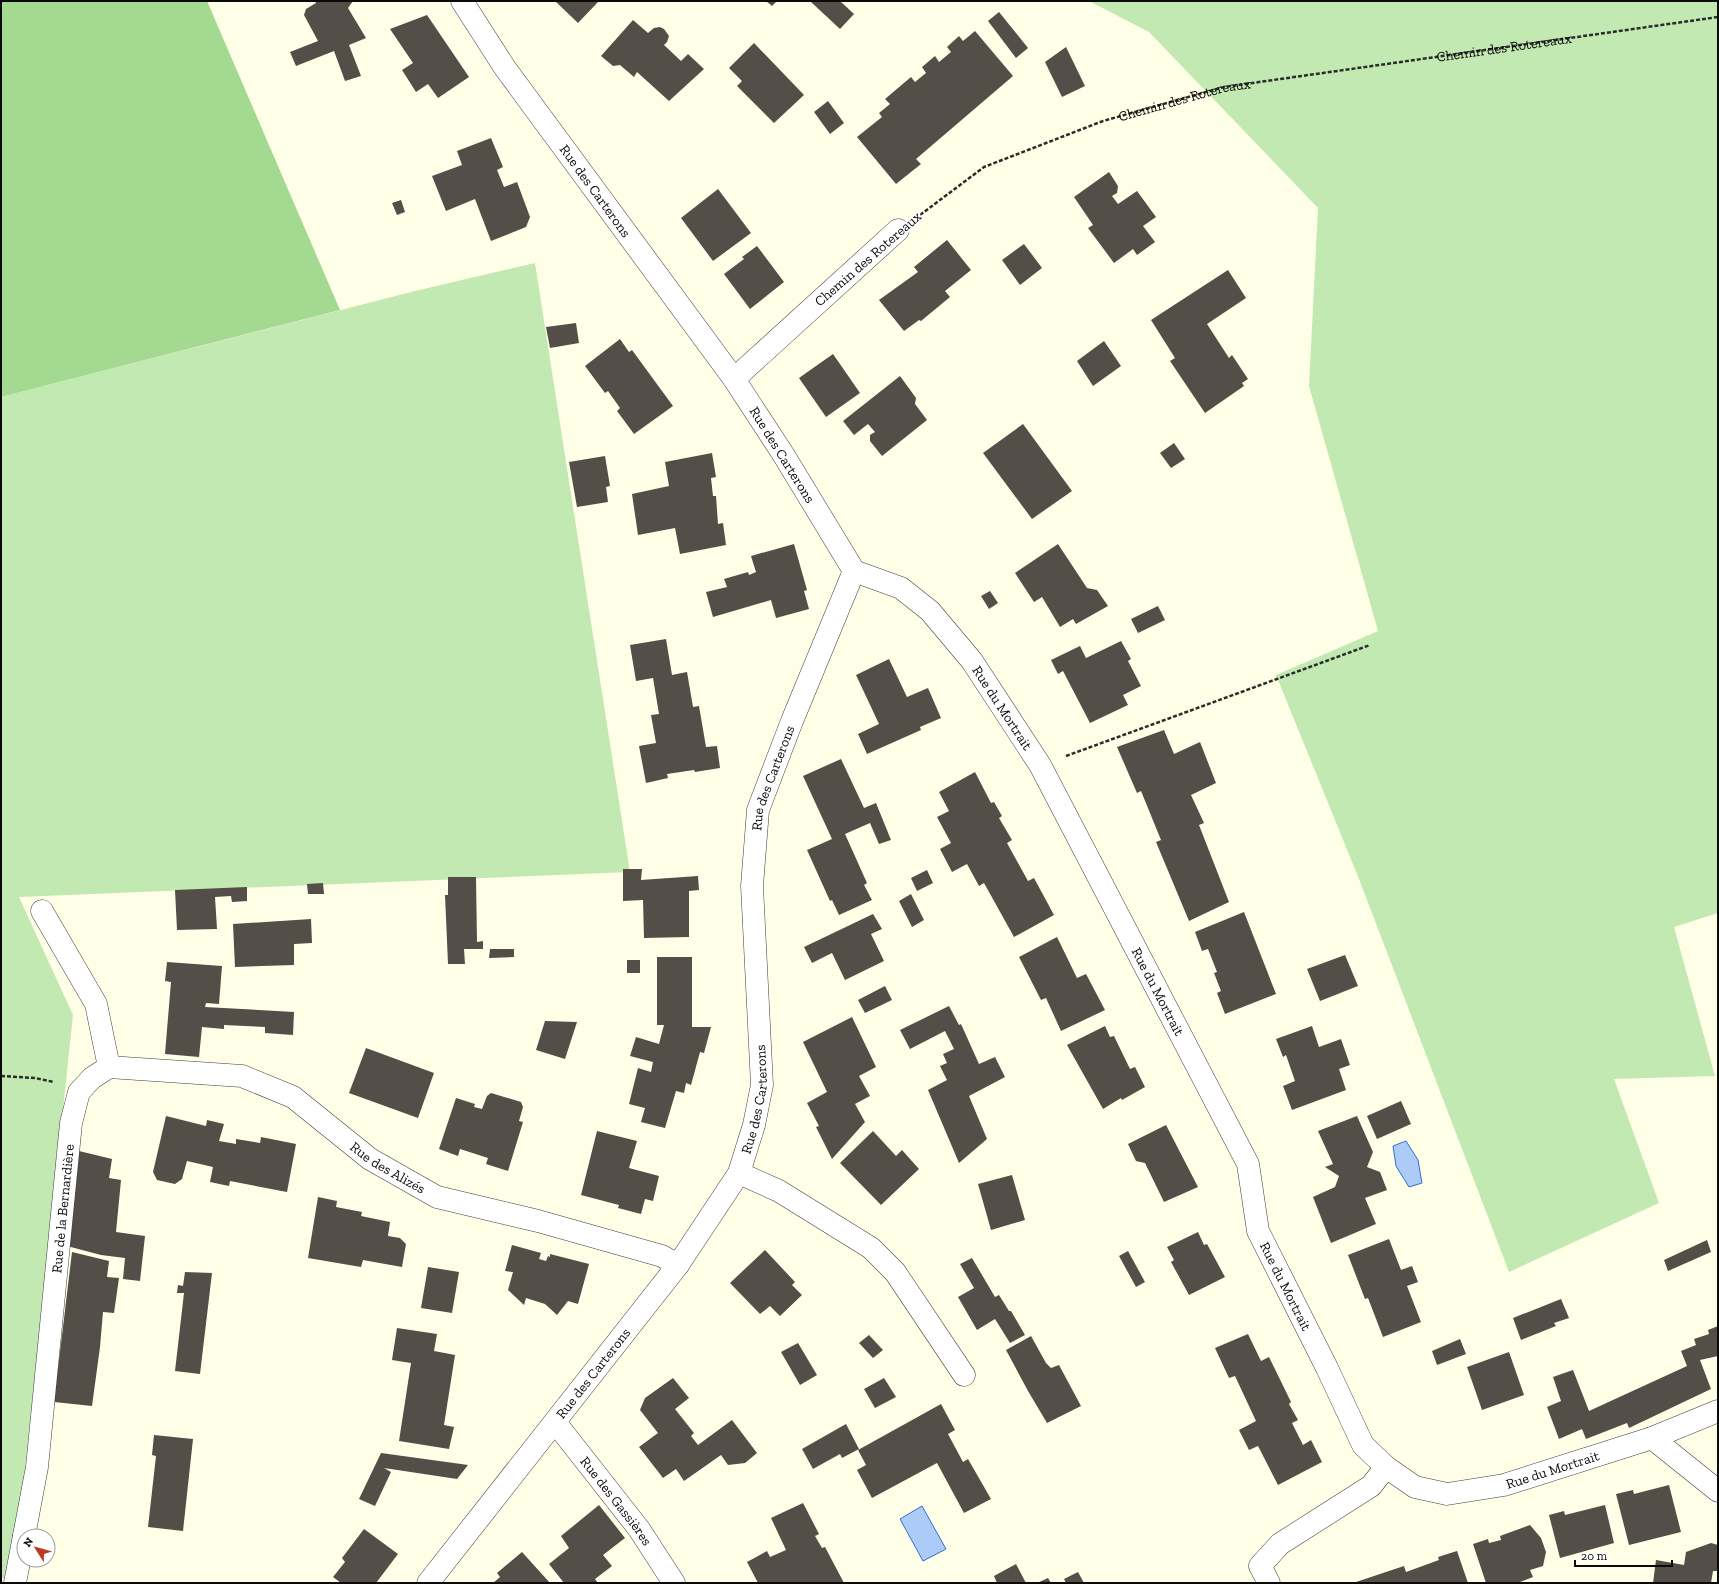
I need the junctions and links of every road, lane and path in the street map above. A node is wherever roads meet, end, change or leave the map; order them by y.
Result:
1 (462, 1) edge
2 (1718, 17) edge
3 (898, 230) joint
4 (734, 379) junction
5 (854, 571) junction
6 (1370, 645) dead end
7 (1040, 765) junction
8 (42, 910) dead end
9 (109, 1067) junction
10 (1, 1076) edge
11 (79, 1092) junction
12 (739, 1173) junction
13 (678, 1265) junction
14 (964, 1375) dead end
15 (1718, 1412) edge
16 (555, 1422) junction
17 (1652, 1438) junction
18 (1386, 1467) junction
19 (1718, 1491) edge
20 (26, 1528) edge
21 (18, 1568) edge
22 (15, 1583) edge
23 (428, 1583) edge
24 (674, 1583) edge
25 (1269, 1583) edge

1 - 4 street, Rue des Carterons
2 - 3 path, Chemin des Rotereaux
3 - 4 street, Chemin des Rotereaux
4 - 5 street, Rue des Carterons
5 - 7 street, Rue du Mortrait
5 - 12 street, Rue des Carterons
6 - 7 path
7 - 18 street, Rue du Mortrait
8 - 9 street
9 - 11 street, Rue de la Bernardière
9 - 13 street, Rue des Alizés
10 - 11 path
11 - 20 street, Rue de la Bernardière
12 - 13 street, Rue des Carterons
12 - 14 street
13 - 16 street, Rue des Carterons
15 - 17 street, Rue du Mortrait
16 - 23 street, Rue des Carterons
16 - 24 street, Rue des Gassières
17 - 18 street, Rue du Mortrait
17 - 19 street
18 - 25 street
21 - 22 street, Rue de la Bernardière

